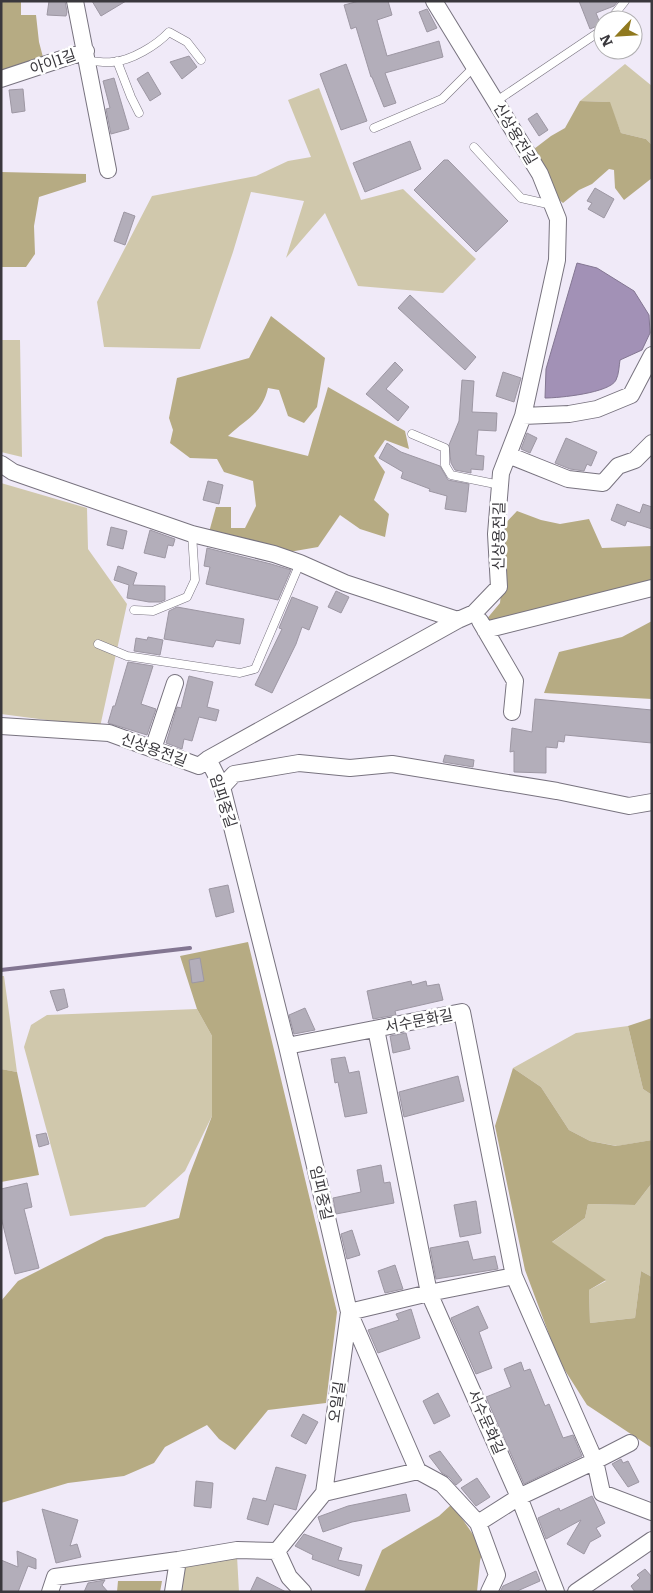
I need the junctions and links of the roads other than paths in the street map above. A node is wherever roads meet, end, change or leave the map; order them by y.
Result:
1 (75, 1) edge
2 (434, 1) edge
3 (593, 35) edge
4 (87, 56) junction
5 (201, 60) dead end
6 (117, 61) junction
7 (474, 66) junction
8 (1, 80) edge
9 (496, 102) junction
10 (139, 113) dead end
11 (374, 128) dead end
12 (474, 147) dead end
13 (108, 170) dead end
14 (552, 205) junction
15 (652, 355) edge
16 (523, 416) junction
17 (412, 434) dead end
18 (652, 443) edge
19 (508, 455) junction
20 (1, 464) edge
21 (500, 484) junction
22 (192, 534) junction
23 (300, 563) junction
24 (652, 588) edge
25 (134, 610) dead end
26 (474, 613) junction
27 (458, 620) junction
28 (485, 630) junction
29 (98, 644) dead end
30 (174, 683) dead end
31 (512, 712) dead end
32 (1, 726) edge
33 (152, 749) junction
34 (208, 759) junction
35 (222, 787) junction
36 (652, 802) edge
37 (376, 1029) junction
38 (287, 1046) junction
39 (514, 1276) junction
40 (429, 1293) junction
41 (349, 1312) junction
42 (630, 1443) dead end
43 (595, 1462) junction
44 (418, 1471) junction
45 (324, 1493) junction
46 (519, 1497) junction
47 (652, 1512) edge
48 (478, 1523) junction
49 (652, 1540) edge
50 (277, 1552) junction
51 (178, 1560) junction
52 (50, 1592) edge
53 (173, 1592) edge
54 (303, 1592) edge
55 (489, 1592) edge
56 (556, 1592) edge
57 (576, 1592) edge

1 - 4 street, 아이1길
2 - 7 street, 신상용전길
3 - 9 lane
4 - 6 lane
4 - 8 street, 아이1길
4 - 13 street
5 - 6 lane
6 - 10 lane
7 - 9 street, 신상용전길
7 - 11 lane
9 - 14 street, 신상용전길
12 - 14 lane
14 - 16 street, 신상용전길
15 - 16 street
16 - 19 street, 신상용전길
17 - 21 lane
18 - 19 street
19 - 21 street, 신상용전길
20 - 22 street
21 - 26 street, 신상용전길
22 - 23 street
22 - 25 lane
23 - 27 street
23 - 29 lane
24 - 28 street
26 - 27 street, 신상용전길
26 - 28 street
27 - 34 street, 신상용전길
28 - 31 street
30 - 33 street
32 - 33 street, 신상용전길
33 - 34 street, 신상용전길
34 - 35 street, 임피중길
35 - 36 street
35 - 38 street, 임피중길
37 - 38 street
37 - 39 street, 서수문화길
37 - 40 street, 서수문화길
38 - 41 street, 임피중길
39 - 40 street
39 - 43 street, 서수문화길
40 - 41 street
40 - 46 street, 서수문화길
41 - 44 street, 임피중길
41 - 45 street, 오일길
42 - 43 street
43 - 46 street
43 - 47 street, 서수문화길
44 - 45 street
44 - 48 street
45 - 50 street
46 - 48 street
46 - 56 street, 서수문화길
48 - 55 street
49 - 57 street
50 - 51 street
50 - 54 street
51 - 52 street
51 - 53 street

